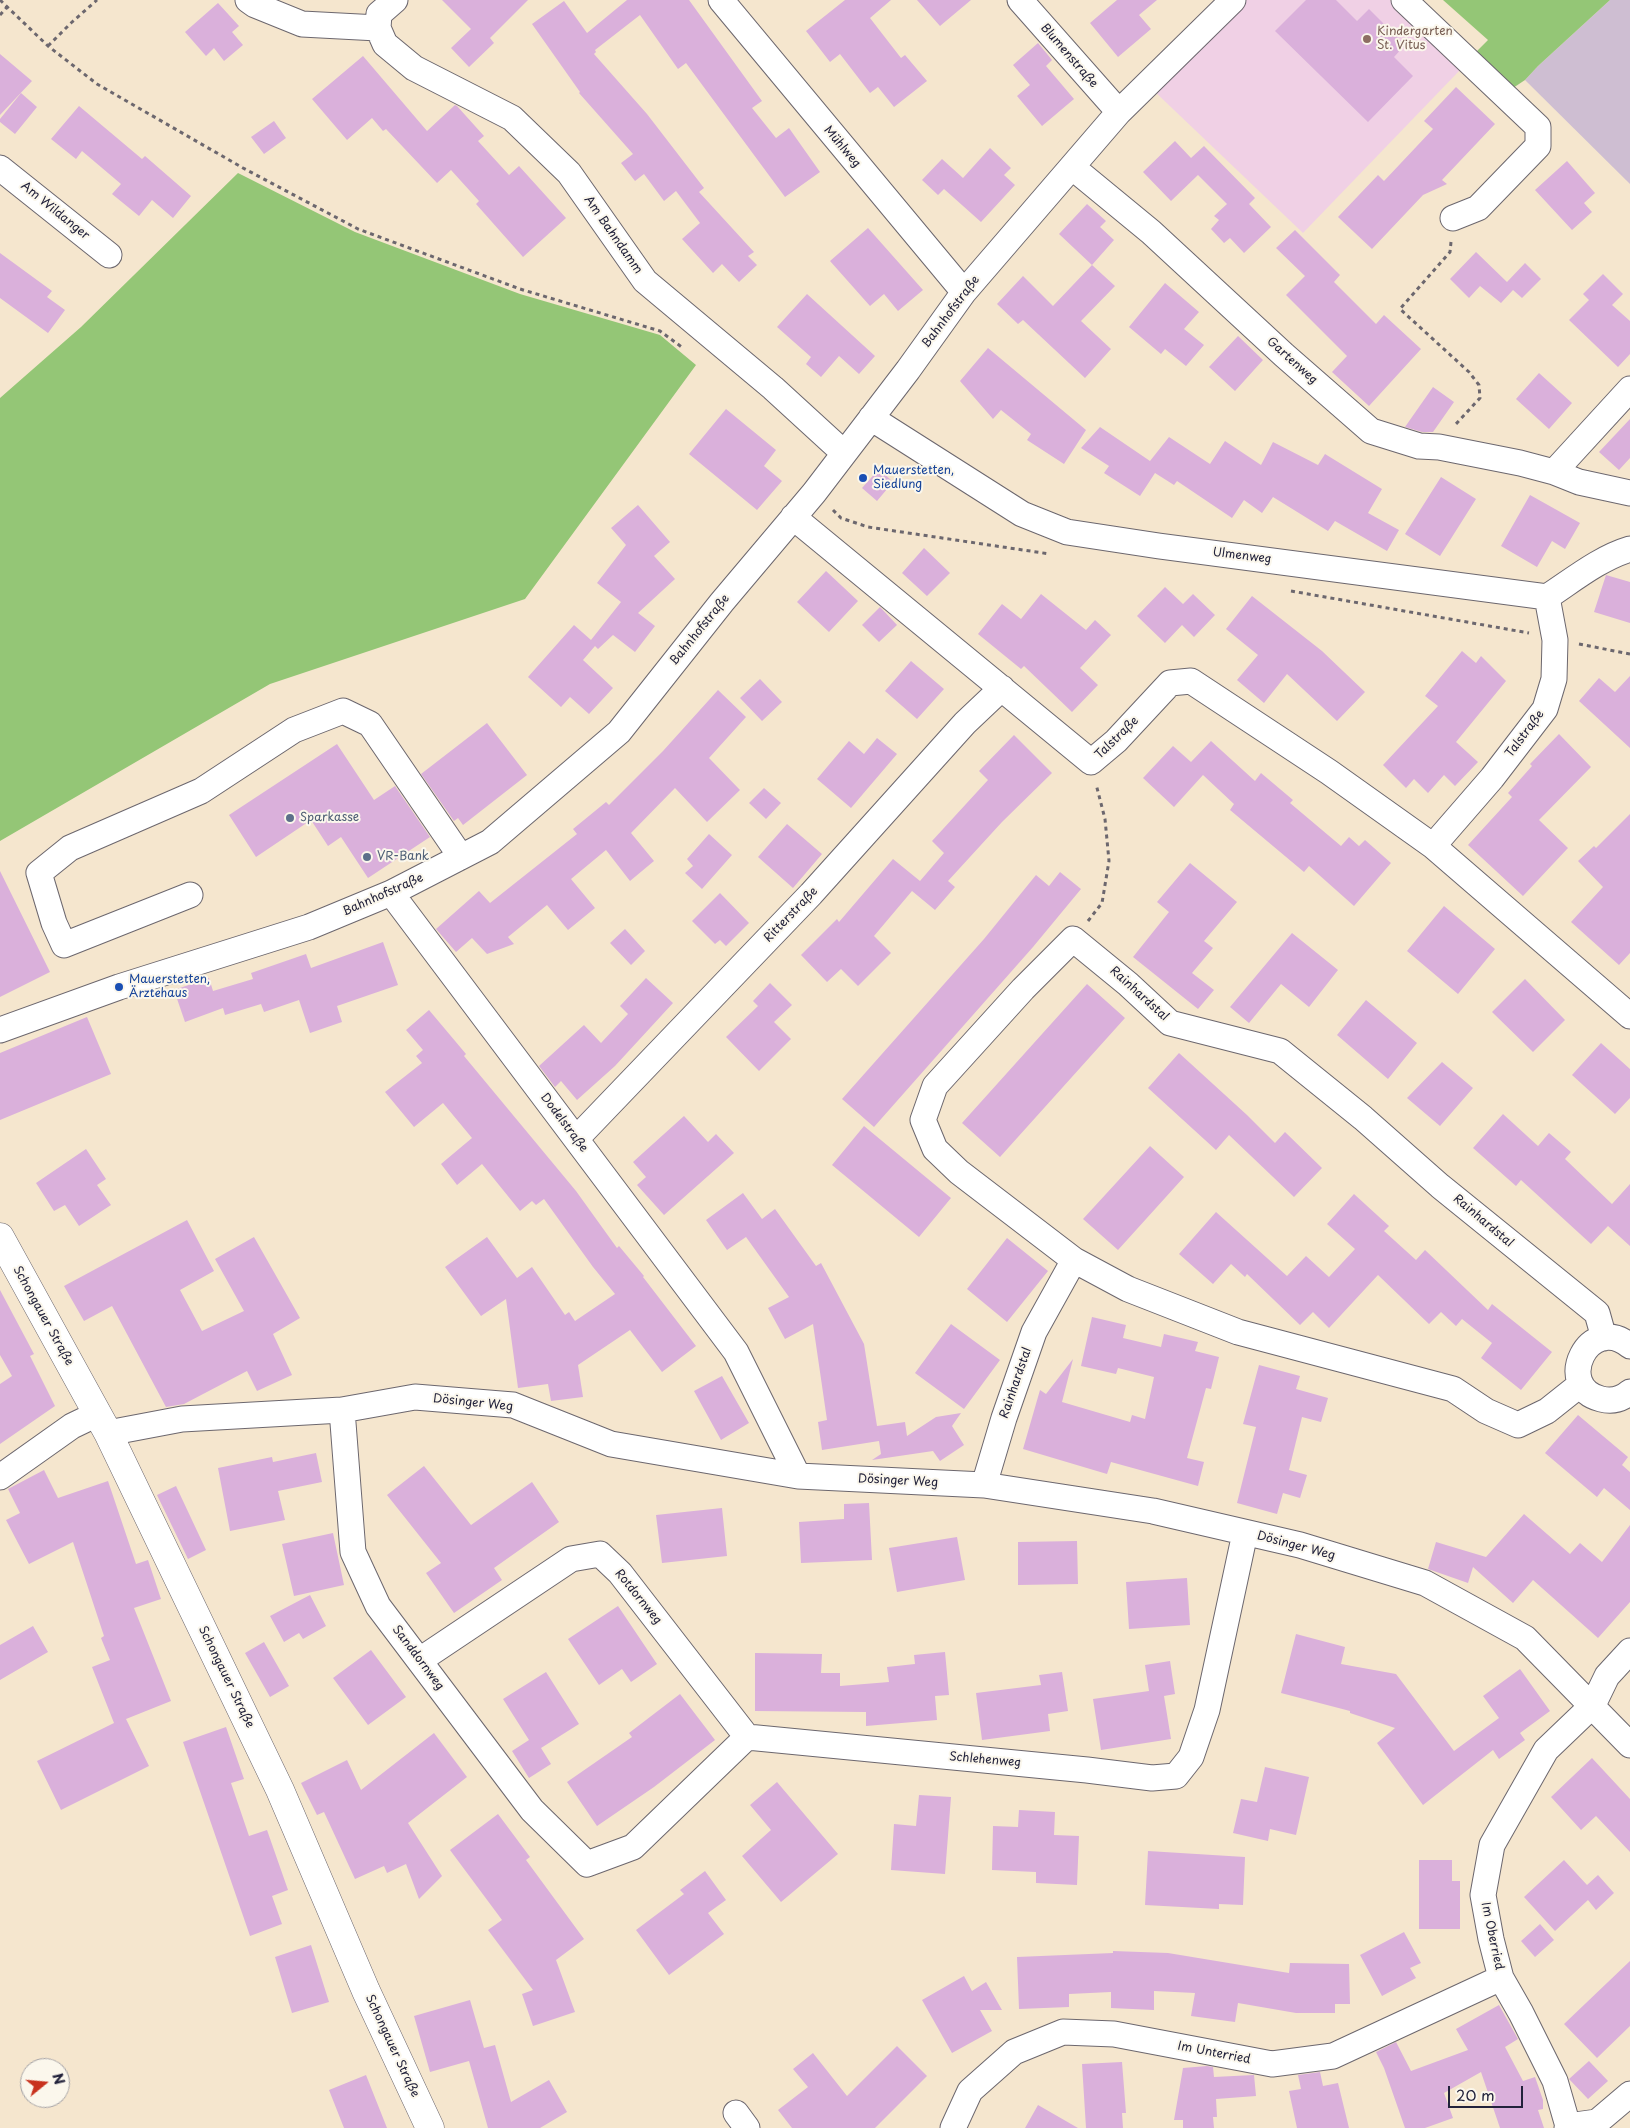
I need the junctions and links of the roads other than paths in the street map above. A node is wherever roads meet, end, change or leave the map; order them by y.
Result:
1 (248, 0) edge
2 (395, 0) edge
3 (721, 0) edge
4 (1020, 0) edge
5 (1234, 0) edge
6 (1404, 0) edge
7 (378, 28) junction
8 (1118, 112) junction
9 (1072, 167) junction
10 (0, 168) edge
11 (1453, 218) road end
12 (109, 255) dead end
13 (964, 292) junction
14 (1630, 389) edge
15 (871, 418) junction
16 (844, 453) junction
17 (1554, 472) junction
18 (1630, 493) edge
19 (793, 517) junction
20 (1630, 549) edge
21 (1547, 597) junction
22 (1002, 688) junction
23 (1433, 846) junction
24 (461, 857) junction
25 (391, 893) junction
26 (190, 895) dead end
27 (1629, 1012) edge
28 (0, 1030) edge
29 (576, 1139) junction
30 (0, 1237) edge
31 (1074, 1260) junction
32 (1604, 1338) junction
33 (1630, 1346) edge
34 (1581, 1384) junction
35 (1628, 1398) edge
36 (342, 1410) junction
37 (103, 1423) junction
38 (798, 1476) junction
39 (0, 1477) edge
40 (984, 1485) junction
41 (1245, 1533) junction
42 (1630, 1651) edge
43 (420, 1660) junction
44 (1593, 1705) junction
45 (746, 1737) junction
46 (1630, 1745) edge
47 (1501, 1978) junction
48 (1630, 2094) edge
49 (1568, 2127) edge
50 (430, 2128) edge
51 (953, 2128) edge

1 - 7 street
2 - 7 street
3 - 13 street, Mühlweg
4 - 8 street, Blumenstraße
5 - 8 street, Bahnhofstraße
6 - 11 street
7 - 16 street, Am Bahndamm
8 - 9 street, Bahnhofstraße
9 - 13 street, Bahnhofstraße
9 - 17 street, Gartenweg
10 - 12 street, Am Wildanger
13 - 15 street, Bahnhofstraße
14 - 17 street
15 - 16 street, Bahnhofstraße
15 - 21 street, Ulmenweg
16 - 19 street, Bahnhofstraße
17 - 18 street, Gartenweg
19 - 22 street, Talstraße
19 - 24 street, Bahnhofstraße
20 - 21 street
21 - 23 street, Talstraße
22 - 23 street, Talstraße
22 - 29 street, Ritterstraße
23 - 27 street, Talstraße
24 - 25 street, Bahnhofstraße
24 - 26 street
25 - 28 street, Bahnhofstraße
25 - 29 street, Dodelstraße
29 - 38 street, Dodelstraße
30 - 37 main road, Schongauer Straße
31 - 32 street, Rainhardstal
31 - 34 street
31 - 40 street, Rainhardstal
32 - 33 street
32 - 34 street
34 - 35 street
36 - 37 street, Dösinger Weg
36 - 38 street, Dösinger Weg
36 - 43 street, Sanddornweg
37 - 39 street, Dösinger Weg
37 - 50 main road, Schongauer Straße
38 - 40 street, Dösinger Weg
40 - 41 street, Dösinger Weg
41 - 44 street, Dösinger Weg
41 - 45 street, Schlehenweg
42 - 44 street
43 - 45 street, Rotdornweg
43 - 45 street, Sanddornweg
44 - 46 street, Dösinger Weg
44 - 47 street, Im Oberried
47 - 49 street, Im Oberried
47 - 51 street, Im Unterried
48 - 49 street, Im Oberried

